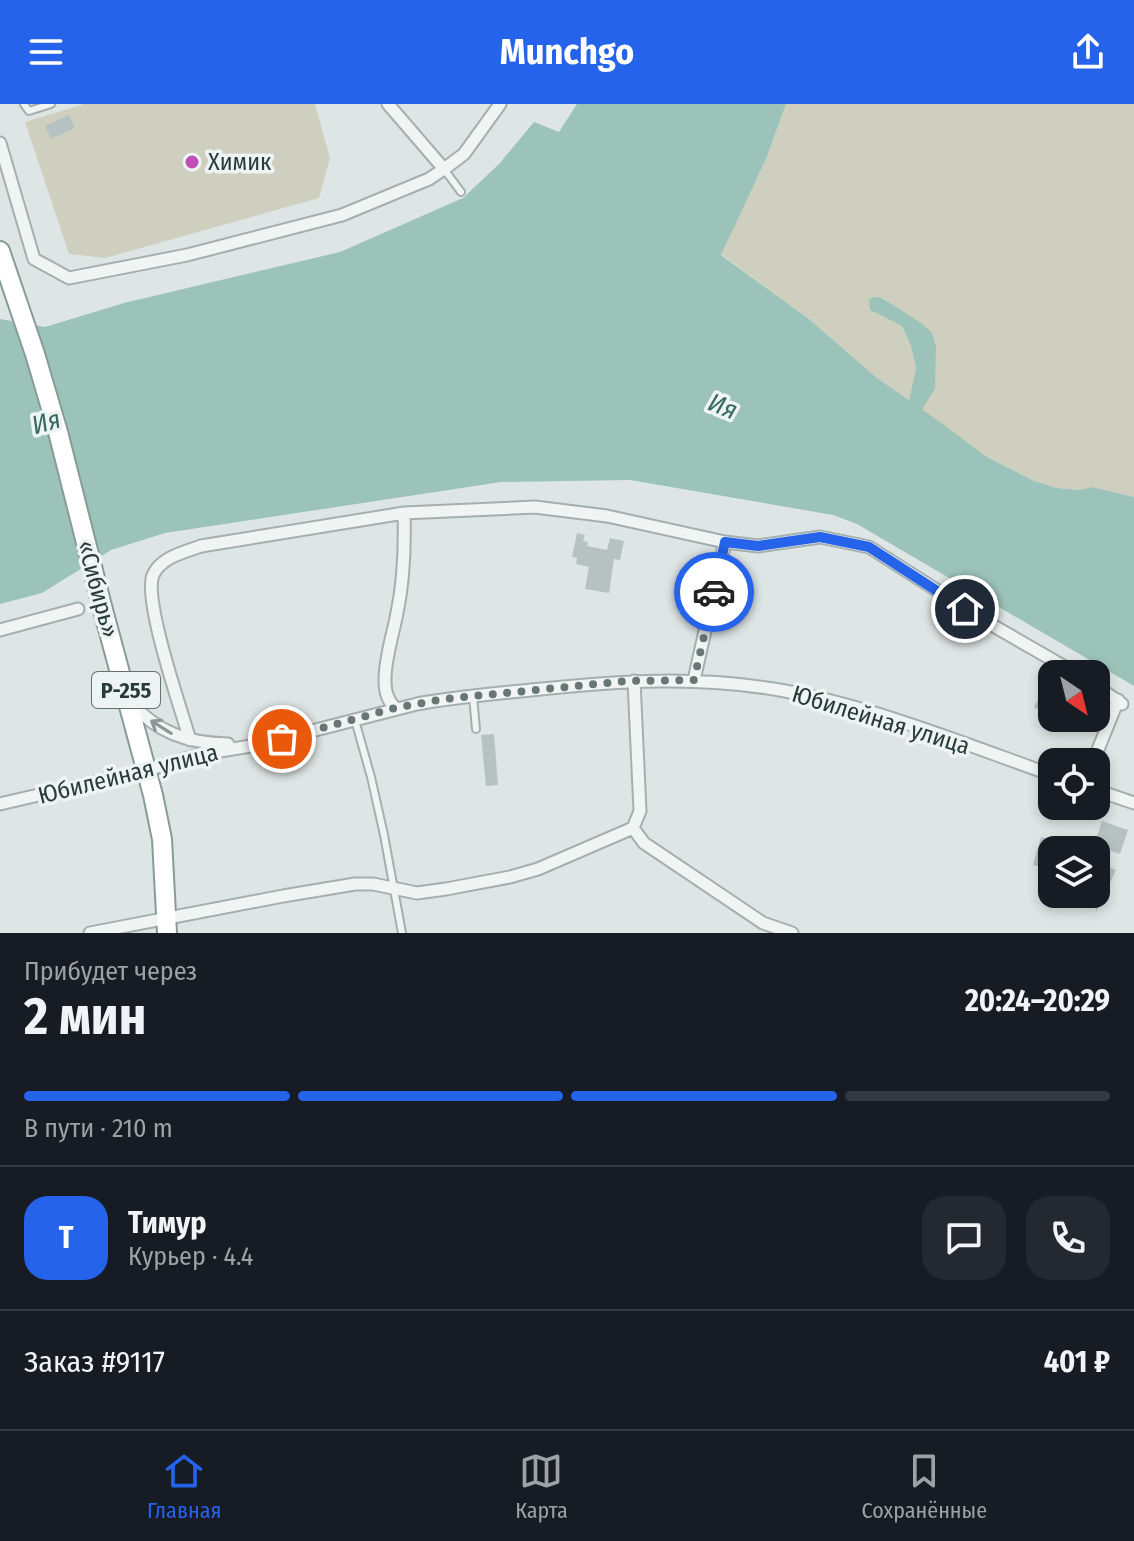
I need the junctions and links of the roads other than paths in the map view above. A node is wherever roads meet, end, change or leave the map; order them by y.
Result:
1 (24, 104) edge
2 (51, 104) edge
3 (388, 104) edge
4 (500, 104) edge
5 (0, 143) edge
6 (444, 169) junction
7 (461, 192) dead end
8 (1, 255) edge
9 (404, 513) junction
10 (725, 542) junction
11 (78, 609) dead end
12 (0, 630) edge
13 (1056, 660) edge
14 (694, 680) junction
15 (634, 681) junction
16 (1110, 695) edge
17 (473, 696) junction
18 (128, 700) junction
19 (395, 708) junction
20 (355, 720) junction
21 (1110, 724) edge
22 (476, 729) dead end
23 (190, 740) junction
24 (257, 745) junction
25 (147, 770) junction
26 (1038, 770) edge
27 (1110, 795) edge
28 (1134, 803) edge
29 (0, 804) edge
30 (633, 828) junction
31 (394, 889) junction
32 (167, 926) edge
33 (763, 928) edge
34 (90, 933) edge
35 (402, 933) edge
36 (792, 933) edge

1 - 2 lane
3 - 6 street
4 - 6 street
5 - 6 street
6 - 7 lane
8 - 18 highway, «Сибирь» / Р-255
9 - 10 street
9 - 19 street
9 - 23 street
10 - 13 street
10 - 14 street
11 - 12 street
14 - 15 street, Юбилейная улица
14 - 26 street, Юбилейная улица
15 - 17 street, Юбилейная улица
15 - 30 street
16 - 21 street
17 - 19 street, Юбилейная улица
17 - 22 lane
23 -> 18 street
18 - 25 highway, «Сибирь» / Р-255
19 - 20 street, Юбилейная улица
20 - 24 street, Юбилейная улица
20 - 31 lane
23 - 24 street
24 - 25 street, Юбилейная улица
25 - 29 street, Юбилейная улица
25 - 32 highway, «Сибирь» / Р-255
27 - 28 street
30 - 31 street
30 - 33 street
31 - 32 street
31 - 35 lane
32 - 34 street
33 - 36 street

